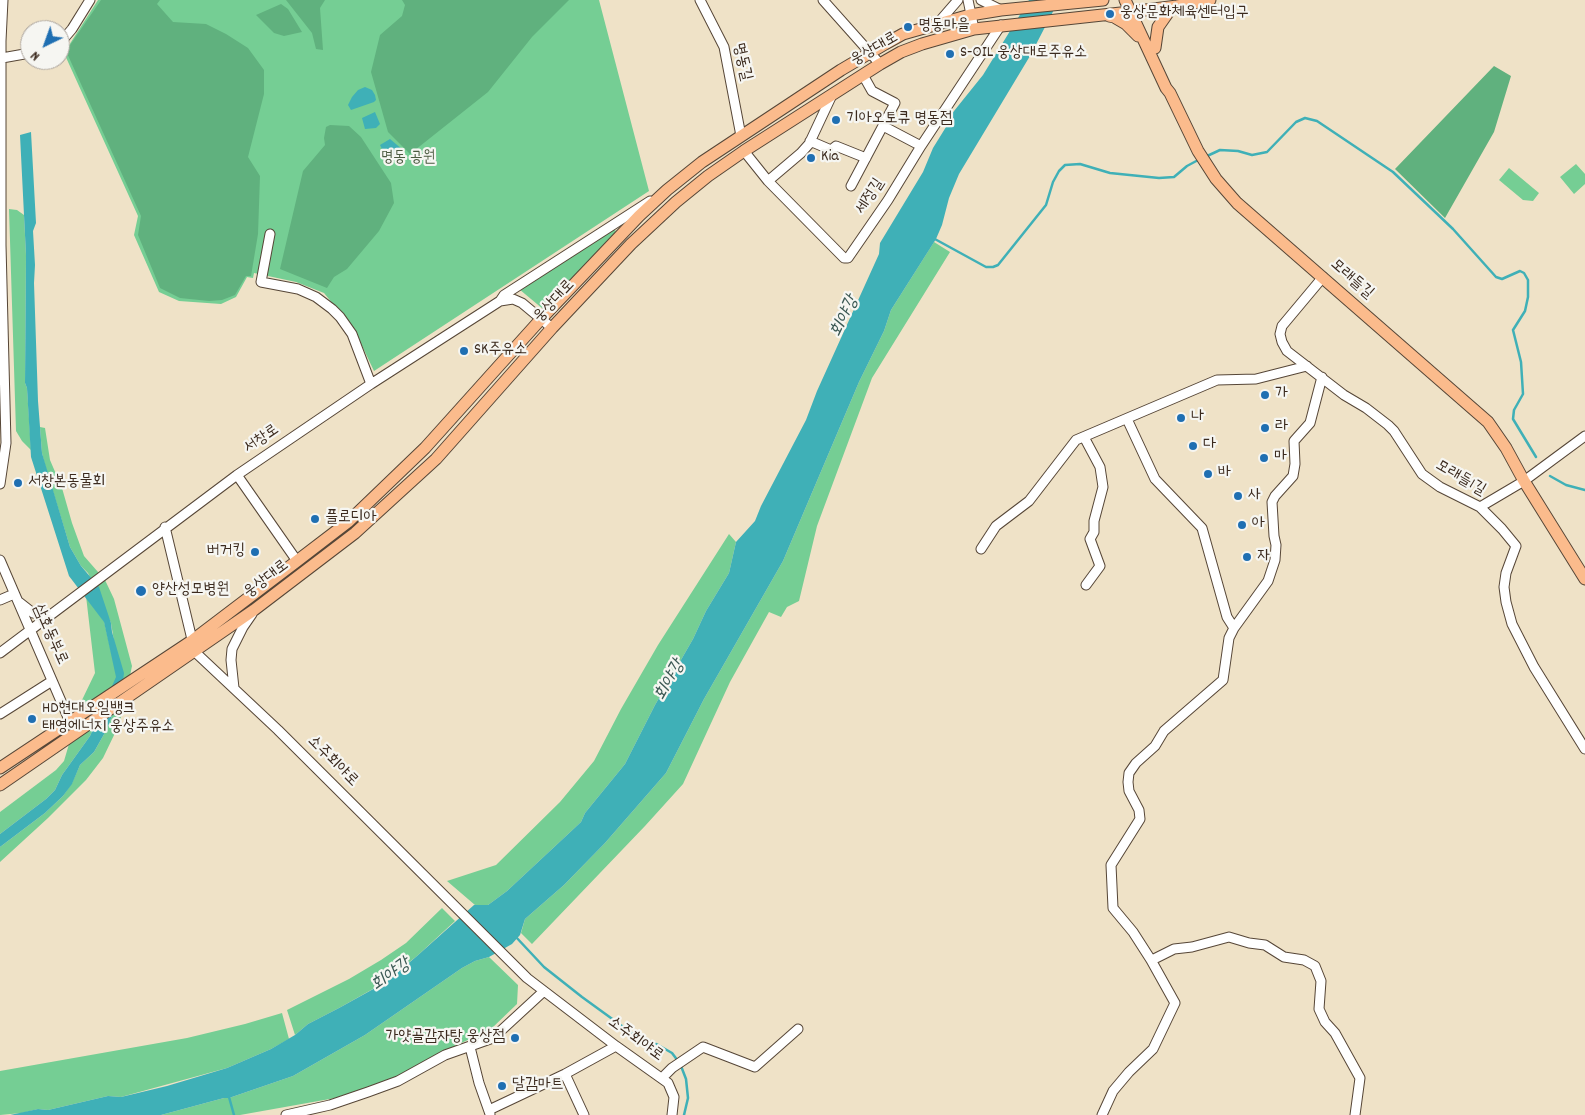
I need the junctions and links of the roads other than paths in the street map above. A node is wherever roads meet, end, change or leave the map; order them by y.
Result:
1 (3, 0) edge
2 (90, 0) edge
3 (700, 0) edge
4 (823, 0) edge
5 (958, 0) edge
6 (968, 0) edge
7 (981, 0) edge
8 (1103, 0) edge
9 (1125, 0) edge
10 (1133, 0) edge
11 (1210, 0) edge
12 (1172, 7) junction
13 (1001, 10) junction
14 (1134, 12) junction
15 (970, 15) junction
16 (1104, 15) junction
17 (938, 24) junction
18 (1001, 25) junction
19 (974, 28) junction
20 (70, 31) edge
21 (1151, 49) junction
22 (871, 52) junction
23 (20, 55) edge
24 (2, 58) junction
25 (880, 64) junction
26 (863, 75) junction
27 (832, 95) junction
28 (1, 103) edge
29 (883, 126) junction
30 (741, 136) junction
31 (810, 141) junction
32 (921, 146) junction
33 (744, 151) junction
34 (866, 158) junction
35 (768, 181) junction
36 (851, 186) dead end
37 (667, 190) junction
38 (270, 234) dead end
39 (0, 245) edge
40 (1323, 277) junction
41 (500, 301) junction
42 (522, 303) junction
43 (1, 310) edge
44 (541, 319) junction
45 (552, 328) junction
46 (529, 332) junction
47 (1307, 366) junction
48 (1322, 377) junction
49 (2, 378) edge
50 (371, 384) junction
51 (1127, 419) junction
52 (1585, 436) edge
53 (1084, 437) junction
54 (237, 475) junction
55 (1524, 481) junction
56 (0, 484) edge
57 (1480, 507) junction
58 (165, 527) junction
59 (981, 549) dead end
60 (0, 560) edge
61 (297, 561) junction
62 (1585, 579) edge
63 (1086, 585) dead end
64 (15, 596) junction
65 (0, 600) edge
66 (254, 610) junction
67 (50, 615) junction
68 (1234, 628) junction
69 (30, 631) junction
70 (193, 640) junction
71 (195, 652) junction
72 (0, 653) edge
73 (52, 681) junction
74 (234, 688) junction
75 (0, 714) edge
76 (73, 720) junction
77 (1585, 749) edge
78 (0, 768) edge
79 (0, 785) edge
80 (1152, 960) junction
81 (544, 991) junction
82 (798, 1029) dead end
83 (616, 1046) junction
84 (470, 1047) junction
85 (565, 1074) junction
86 (662, 1078) junction
87 (490, 1112) edge
88 (286, 1115) edge
89 (584, 1115) edge
90 (672, 1115) edge
91 (1102, 1115) edge
92 (1355, 1115) edge

1 - 24 street
2 - 20 street
3 - 30 street, 명동길
4 - 22 street
5 - 17 street
6 - 15 street
7 - 13 street
8 - 13 main road, 웅상대로
9 - 14 main road, 모래들길
10 - 14 main road, 모래들길
11 - 12 main road, 웅상대로
12 - 14 main road, 웅상대로
12 - 21 main road
13 - 15 main road, 웅상대로
14 - 16 main road, 웅상대로
14 - 21 main road, 모래들길
15 - 17 main road, 웅상대로
15 - 19 street
16 - 18 main road, 웅상대로
16 - 21 main road
17 - 22 main road, 웅상대로
18 - 19 main road, 웅상대로
18 - 32 street, 세정길
19 - 25 main road, 웅상대로
21 - 40 main road, 모래들길
22 - 25 street
22 - 30 main road, 웅상대로
23 - 24 street
24 - 28 street
25 - 26 main road, 웅상대로
26 - 27 main road, 웅상대로
26 - 29 street
27 - 31 street
27 - 33 main road, 웅상대로
28 - 39 street
29 - 32 street
29 - 34 street
30 - 37 main road, 웅상대로
31 - 34 street
31 - 35 street
32 - 35 street, 세정길
33 - 35 street, 세정길
33 - 45 main road, 웅상대로
34 - 36 street
37 - 41 street, 서창로
37 - 44 main road, 웅상대로
38 - 50 street
39 - 43 street
40 - 47 street, 모래들1길
40 - 55 main road, 모래들길
41 - 42 street
41 - 50 street, 서창로
42 - 44 street
42 - 46 street
43 - 49 street
44 - 45 street
44 - 46 main road, 웅상대로
45 - 66 main road, 웅상대로
46 - 61 main road, 웅상대로
47 - 48 street, 모래들1길
47 - 51 street
48 - 57 street, 모래들1길
48 - 68 street
49 - 56 street
50 - 54 street, 서창로
51 - 53 street
51 - 68 street
52 - 55 street
53 - 59 street
53 - 63 street
54 - 58 street, 서창로
54 - 61 street
55 - 57 street
55 - 62 main road, 모래들길
57 - 77 street, 모래들1길
58 - 67 street, 서창로
58 - 70 street
60 - 64 street, 삼호동부로
61 - 70 main road, 웅상대로
64 - 65 street
64 - 67 street
64 - 69 street, 삼호동부로
66 - 71 main road, 웅상대로
66 - 74 street
67 - 69 street, 서창로
68 - 80 street
69 - 72 street, 서창로
69 - 73 street, 삼호동부로
70 - 71 street
70 - 76 main road, 웅상대로
71 - 74 street, 소주회야로
71 - 79 main road, 웅상대로
73 - 75 street
73 - 76 street, 삼호동부로
74 - 81 street, 소주회야로
76 - 78 main road, 웅상대로
80 - 91 street
80 - 92 street
81 - 83 street, 소주회야로
81 - 84 street
82 - 86 street, 소주회야로
83 - 85 street
83 - 86 street, 소주회야로
84 - 87 street
84 - 88 street
85 - 87 street
85 - 89 street
86 - 90 street, 소주회야로

